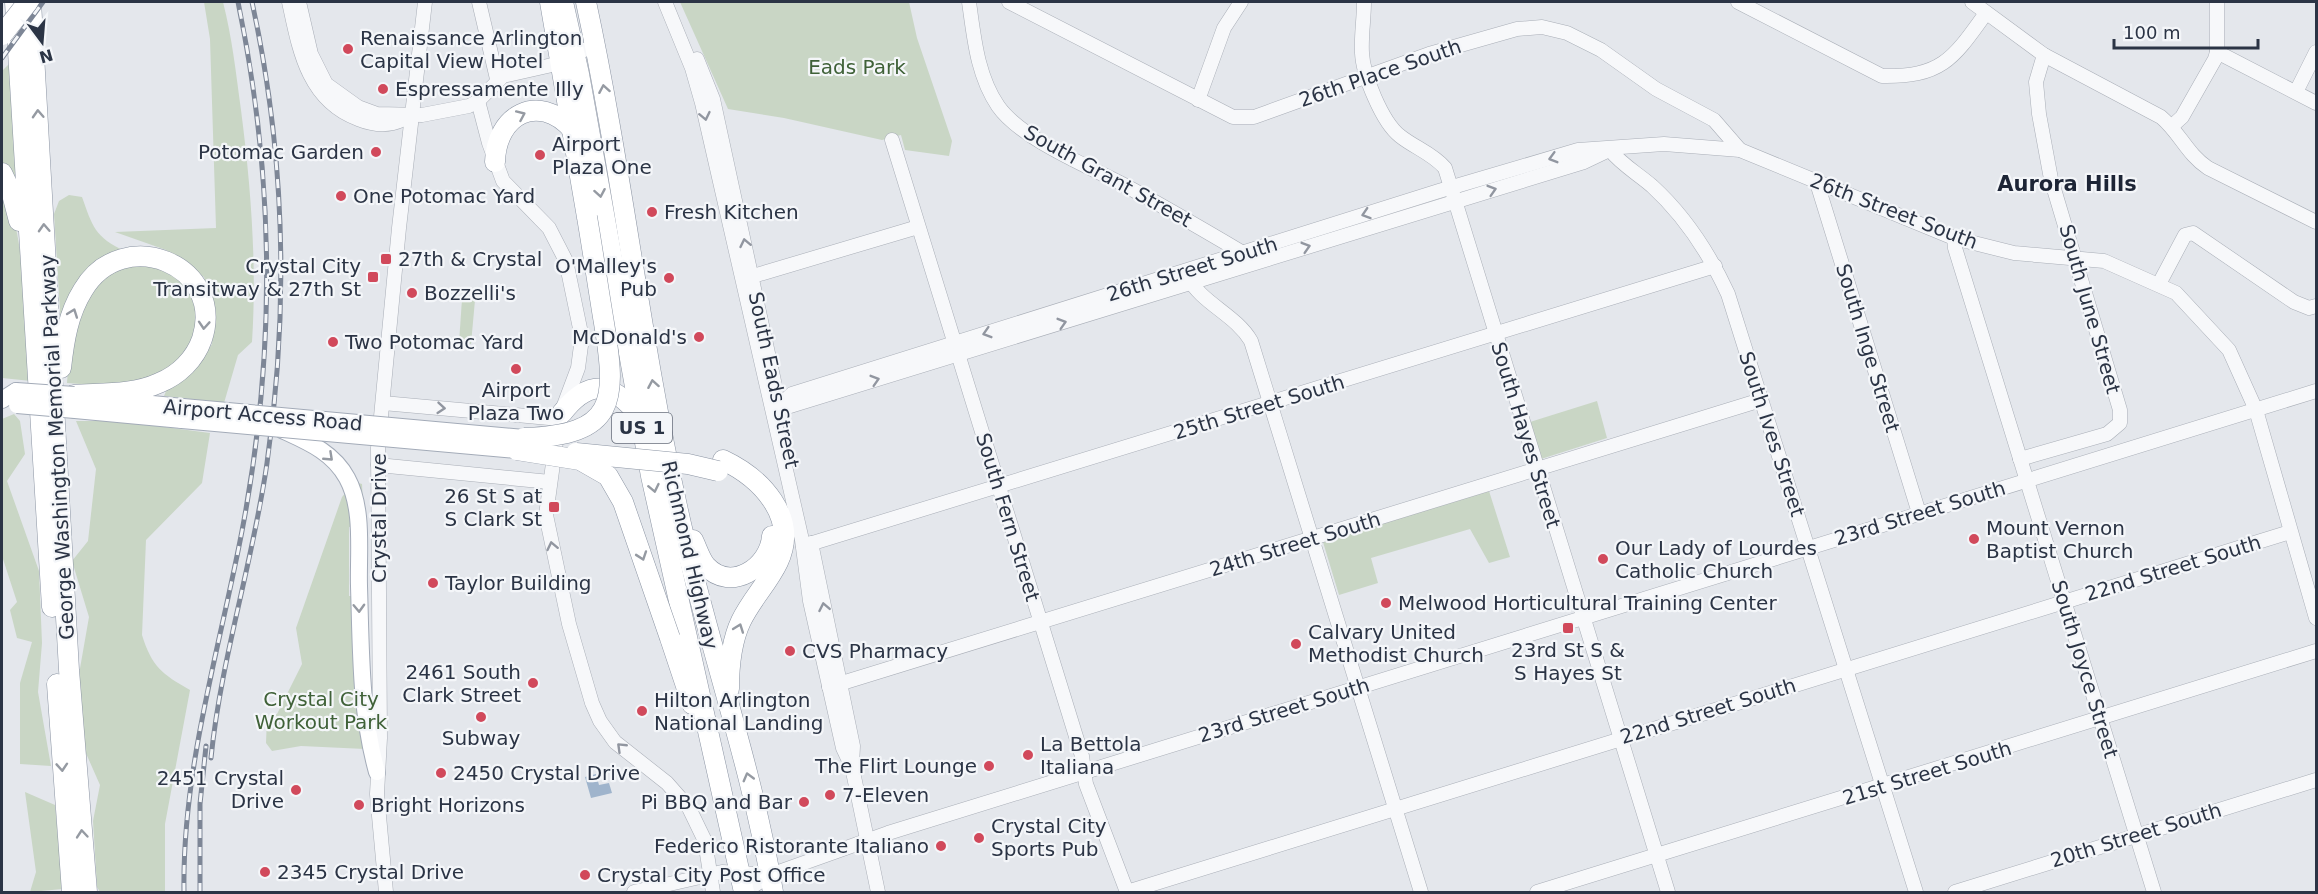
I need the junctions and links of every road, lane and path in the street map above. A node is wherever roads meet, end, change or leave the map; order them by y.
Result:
1 (15, 2) edge
2 (30, 2) edge
3 (289, 2) edge
4 (299, 2) edge
5 (425, 2) edge
6 (479, 2) edge
7 (550, 2) edge
8 (563, 2) edge
9 (586, 2) edge
10 (665, 2) edge
11 (969, 2) edge
12 (1009, 2) edge
13 (1240, 2) edge
14 (1364, 2) edge
15 (1738, 2) edge
16 (1972, 2) edge
17 (2217, 2) edge
18 (1986, 13) junction
19 (2, 35) edge
20 (595, 45) junction
21 (2316, 51) edge
22 (2217, 52) junction
23 (2044, 55) junction
24 (567, 57) junction
25 (1367, 75) junction
26 (497, 79) junction
27 (2296, 92) junction
28 (1198, 100) junction
29 (478, 101) junction
30 (2316, 103) edge
31 (412, 116) junction
32 (2172, 126) junction
33 (572, 129) junction
34 (892, 140) dead end
35 (1610, 150) junction
36 (1740, 150) junction
37 (495, 162) junction
38 (2, 173) edge
39 (1817, 183) junction
40 (1453, 195) junction
41 (2316, 222) edge
42 (918, 227) junction
43 (1954, 238) junction
44 (2075, 257) junction
45 (1247, 259) junction
46 (1715, 266) junction
47 (1188, 277) junction
48 (746, 278) junction
49 (2158, 284) junction
50 (32, 293) junction
51 (2316, 306) edge
52 (1496, 334) junction
53 (956, 349) junction
54 (2316, 391) edge
55 (7, 399) edge
56 (1761, 400) junction
57 (75, 403) junction
58 (383, 403) junction
59 (1270, 403) junction
60 (775, 407) junction
61 (2256, 410) junction
62 (182, 414) junction
63 (561, 416) junction
64 (639, 416) junction
65 (279, 429) junction
66 (56, 433) junction
67 (520, 444) junction
68 (2020, 459) junction
69 (378, 465) junction
70 (721, 465) junction
71 (1538, 470) junction
72 (2026, 481) junction
73 (550, 482) junction
74 (998, 487) junction
75 (677, 506) junction
76 (1919, 513) junction
77 (2290, 532) junction
78 (1311, 539) junction
79 (807, 545) junction
80 (1808, 547) junction
81 (2064, 601) junction
82 (1582, 617) junction
83 (2316, 618) edge
84 (1040, 621) junction
85 (2316, 651) edge
86 (694, 664) junction
87 (1846, 668) junction
88 (834, 685) junction
89 (1357, 687) junction
90 (729, 706) junction
91 (2102, 719) junction
92 (1620, 739) junction
93 (376, 772) junction
94 (1085, 772) junction
95 (720, 780) junction
96 (2316, 780) edge
97 (1884, 787) junction
98 (1396, 808) junction
99 (2135, 834) junction
100 (867, 840) junction
101 (1656, 855) junction
102 (710, 876) junction
103 (753, 885) edge
104 (72, 892) edge
105 (87, 892) edge
106 (386, 892) edge
107 (634, 892) edge
108 (713, 892) edge
109 (878, 892) edge
110 (1127, 892) edge
111 (1420, 892) edge
112 (1537, 892) edge
113 (1668, 892) edge
114 (1916, 892) edge
115 (1955, 892) edge
116 (2154, 892) edge

1 - 50 highway, George Washington Memorial Parkway
2 - 19 highway, bridge
66 -> 2 highway, George Washington Memorial Parkway
3 - 31 street
4 - 31 street
5 - 31 street, Crystal Drive
6 - 26 street
7 - 24 highway
8 - 24 highway, Richmond Highway / US 1
9 - 20 highway, Richmond Highway / US 1
10 - 48 street, South Eads Street
11 - 45 street, South Grant Street
12 - 28 street, 26th Place South
13 - 28 street
14 - 25 street, South Hayes Street
15 - 18 street
16 - 18 street
17 - 22 street
18 - 23 street
20 - 24 street
75 -> 20 highway, Richmond Highway / US 1
21 - 27 street
22 - 27 street
22 - 32 street
23 - 32 street
23 - 44 street, South June Street
24 - 26 street
24 - 33 highway
24 -> 64 highway, Richmond Highway / US 1
25 - 28 street, 26th Place South
25 - 36 street, 26th Place South
25 - 40 street, South Hayes Street
26 - 29 street
27 - 30 street
29 - 31 street
29 - 37 street
31 - 58 street, Crystal Drive
32 - 41 street
37 -> 33 highway
33 - 67 highway, bridge
34 - 42 street, South Fern Street
35 - 36 street, 26th Street South
35 - 40 street, 26th Street South
35 - 46 street, South Ives Street
36 - 39 street, 26th Street South
37 - 63 street
38 - 50 highway
39 - 43 street, 26th Street South
39 - 76 street, South Inge Street
40 - 45 street, 26th Street South
40 - 52 street, South Hayes Street
42 - 48 street
42 - 53 street, South Fern Street
43 - 44 street, 26th Street South
43 - 68 street, South Joyce Street
44 - 49 street, 26th Street South
44 - 68 street, South June Street
45 - 47 street, 26th Street South
46 - 52 street, 25th Street South
46 - 56 street, South Ives Street
47 - 53 street, 26th Street South
47 - 59 street
48 - 60 street, South Eads Street
49 - 51 street
49 - 61 street, 26th Street South
50 -> 104 highway, George Washington Memorial Parkway
52 - 59 street, 25th Street South
52 - 71 street, South Hayes Street
53 - 60 street, 26th Street South
53 - 74 street, South Fern Street
54 - 61 street, 23rd Street South
55 - 57 main road, Airport Access Road, bridge
56 - 71 street, 24th Street South
56 - 80 street, South Ives Street
57 - 62 main road, Airport Access Road
66 -> 57 highway
58 -> 63 street
58 - 69 street, Crystal Drive
59 - 74 street, 25th Street South
59 - 78 street
60 - 79 street, South Eads Street
61 - 72 street, 23rd Street South
61 - 77 street, 26th Street South
62 - 65 main road, Airport Access Road, bridge
62 - 67 main road, Airport Access Road, bridge
63 - 64 highway
63 - 73 street
64 -> 86 highway, Richmond Highway / US 1
65 - 67 main road, Airport Access Road, bridge
65 -> 93 main road
105 -> 66 highway, George Washington Memorial Parkway
67 - 70 highway, bridge
67 -> 95 highway, bridge
68 - 72 street, South Joyce Street
69 - 73 street
69 - 93 street, Crystal Drive
70 - 75 highway
90 -> 70 highway
71 - 78 street, 24th Street South
71 - 82 street, South Hayes Street
72 - 76 street, 23rd Street South
72 - 81 street, South Joyce Street
102 -> 73 street
74 - 79 street, 25th Street South
74 - 84 street, South Fern Street
75 - 90 highway, Richmond Highway / US 1
76 - 80 street, 23rd Street South
77 - 81 street, 22nd Street South
77 - 83 street, 26th Street South
78 - 84 street, 24th Street South
78 - 89 street
79 - 88 street, South Eads Street
80 - 82 street, 23rd Street South
80 - 87 street, South Ives Street
81 - 87 street, 22nd Street South
81 - 91 street, South Joyce Street
82 - 89 street, 23rd Street South
82 - 92 street, South Hayes Street
84 - 88 street, 24th Street South
84 - 94 street, South Fern Street
85 - 91 street, 21st Street South
86 - 95 highway, Richmond Highway / US 1
86 - 103 highway
87 - 92 street, 22nd Street South
87 - 97 street, South Ives Street
88 - 100 street, South Eads Street
89 - 94 street, 23rd Street South
89 - 98 street
103 -> 90 highway, Richmond Highway / US 1
91 - 97 street, 21st Street South
91 - 99 street, South Joyce Street
92 - 98 street, 22nd Street South
92 - 101 street, South Hayes Street
93 - 106 street, Crystal Drive
94 - 100 street, 23rd Street South
94 - 110 street, South Fern Street
95 - 103 highway, Richmond Highway / US 1
96 - 99 street, 20th Street South
97 - 101 street, 21st Street South
97 - 114 street, South Ives Street
98 - 110 street, 22nd Street South
98 - 111 street
99 - 115 street, 20th Street South
99 - 116 street, South Joyce Street
100 - 103 street, 23rd Street South
100 - 109 street, South Eads Street
101 - 112 street, 21st Street South
101 - 113 street, South Hayes Street
102 - 103 street, 23rd Street South
102 - 107 street, 23rd Street South
102 - 108 street

